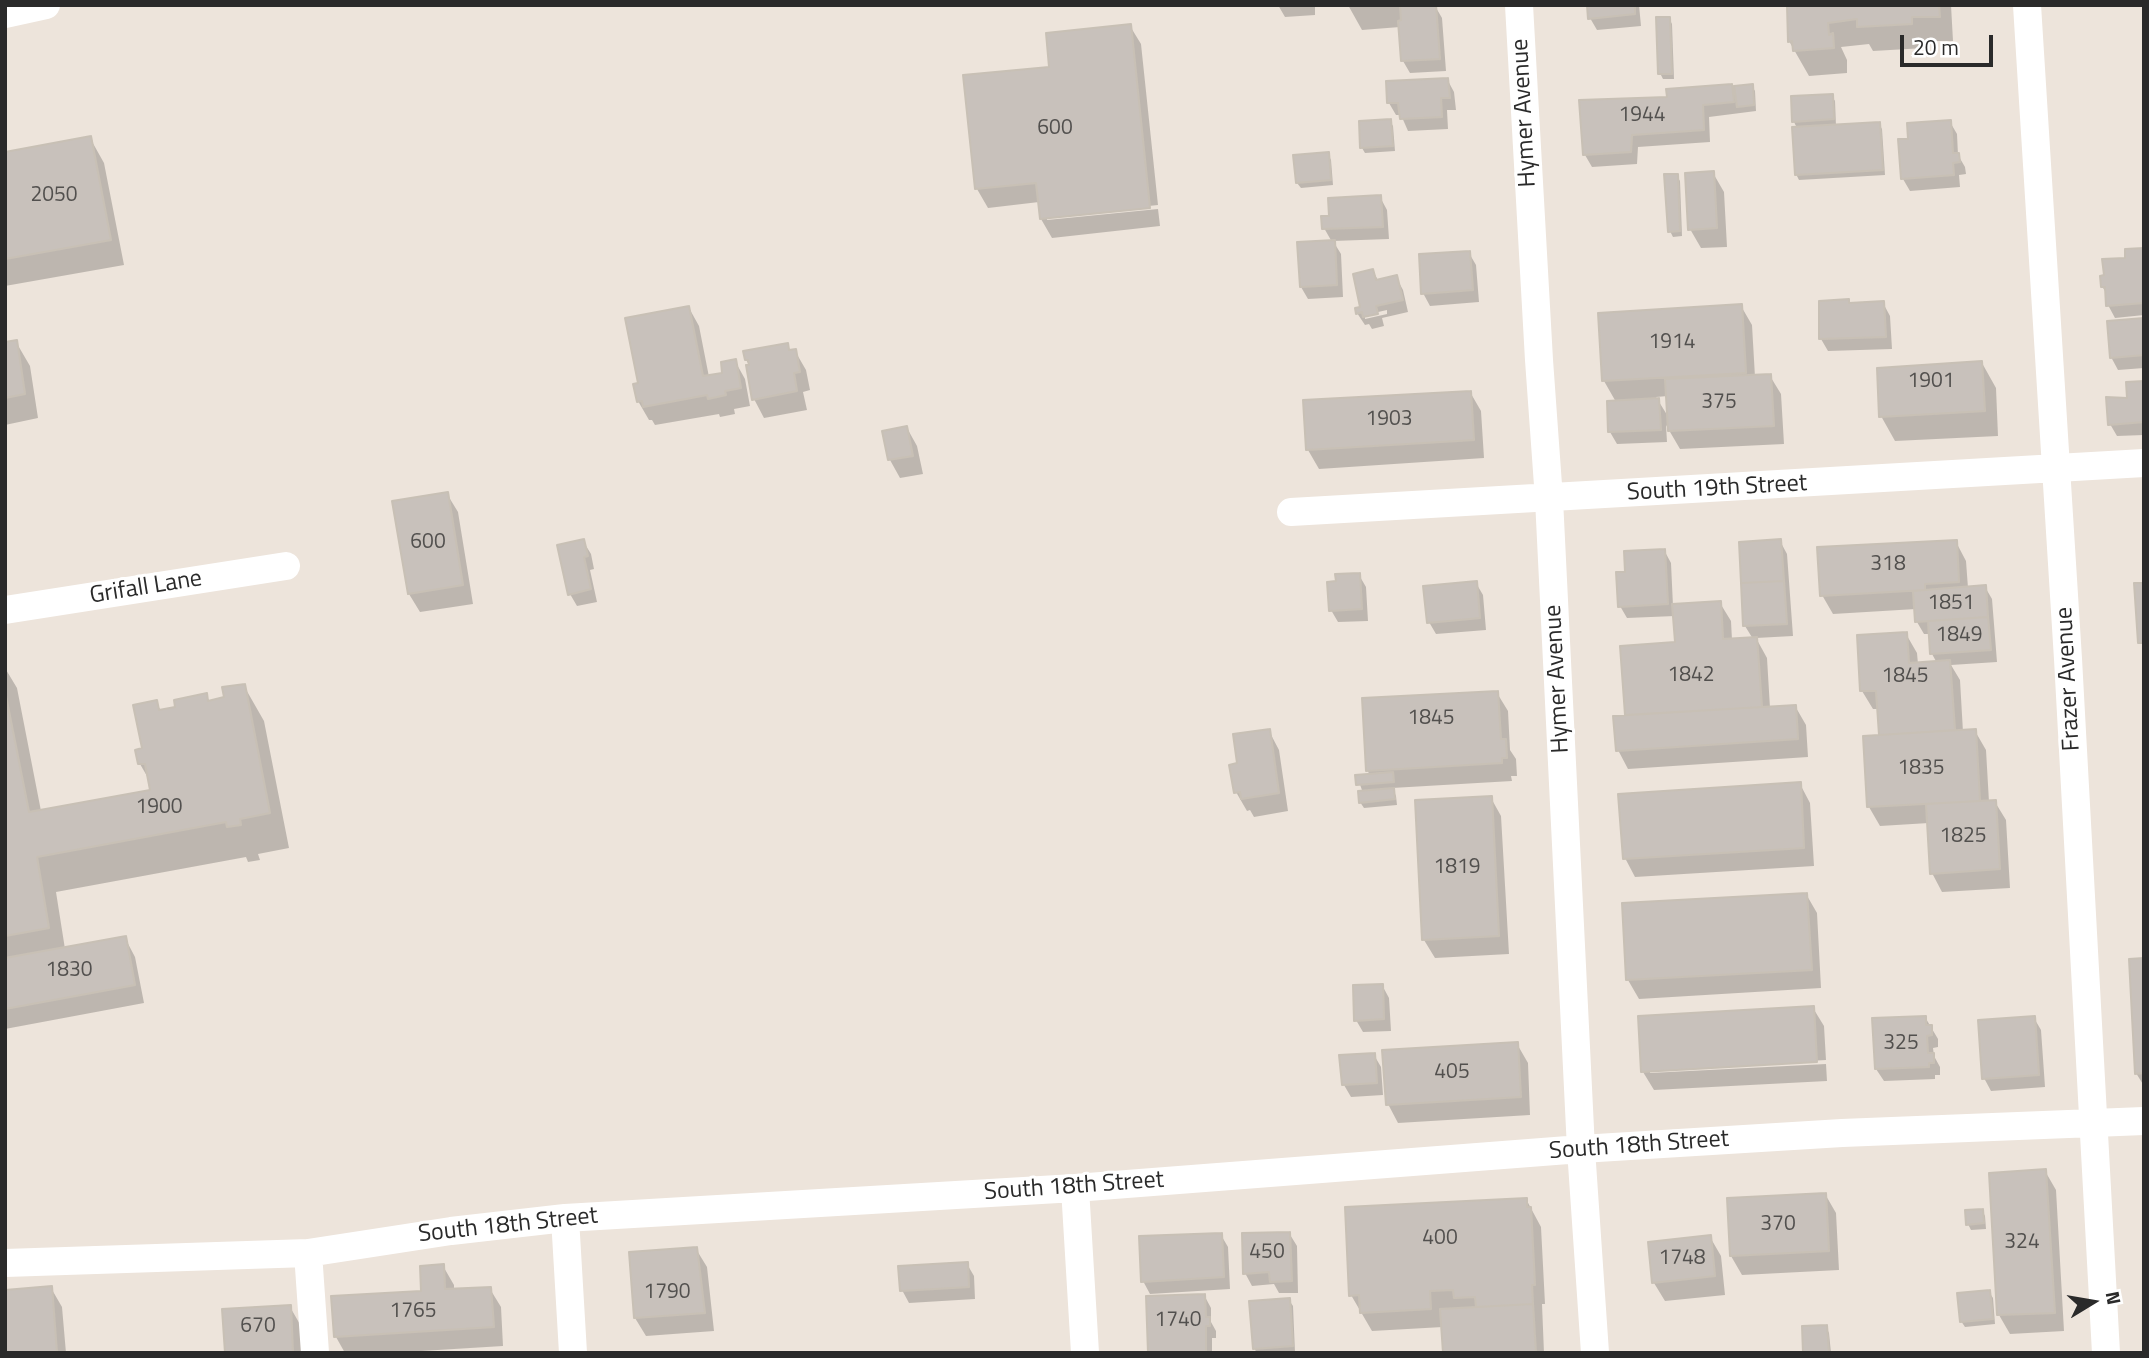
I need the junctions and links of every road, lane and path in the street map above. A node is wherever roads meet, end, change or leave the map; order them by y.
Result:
1 (46, 5) edge
2 (1519, 5) edge
3 (2027, 5) edge
4 (5, 14) edge
5 (2144, 463) edge
6 (2056, 468) junction
7 (1549, 499) junction
8 (1291, 512) dead end
9 (286, 566) dead end
10 (5, 610) edge
11 (2144, 1121) edge
12 (2092, 1122) junction
13 (1581, 1149) junction
14 (1075, 1188) junction
15 (565, 1218) junction
16 (308, 1253) junction
17 (5, 1262) edge
18 (315, 1353) edge
19 (573, 1353) edge
20 (1085, 1353) edge
21 (1595, 1353) edge
22 (2106, 1353) edge

1 - 4 street
2 - 7 street, Hymer Avenue
3 - 6 street, Frazer Avenue
5 - 6 street, South 19th Street
6 - 7 street, South 19th Street
6 - 12 street, Frazer Avenue
7 - 8 street, South 19th Street
7 - 13 street, Hymer Avenue
9 - 10 street, Grifall Lane
11 - 12 street, South 18th Street
12 - 13 street, South 18th Street
12 - 22 street, Frazer Avenue
13 - 14 street, South 18th Street
13 - 21 street, Hymer Avenue
14 - 15 street, South 18th Street
14 - 20 street
15 - 16 street, South 18th Street
15 - 19 street
16 - 17 street, South 18th Street
16 - 18 street

